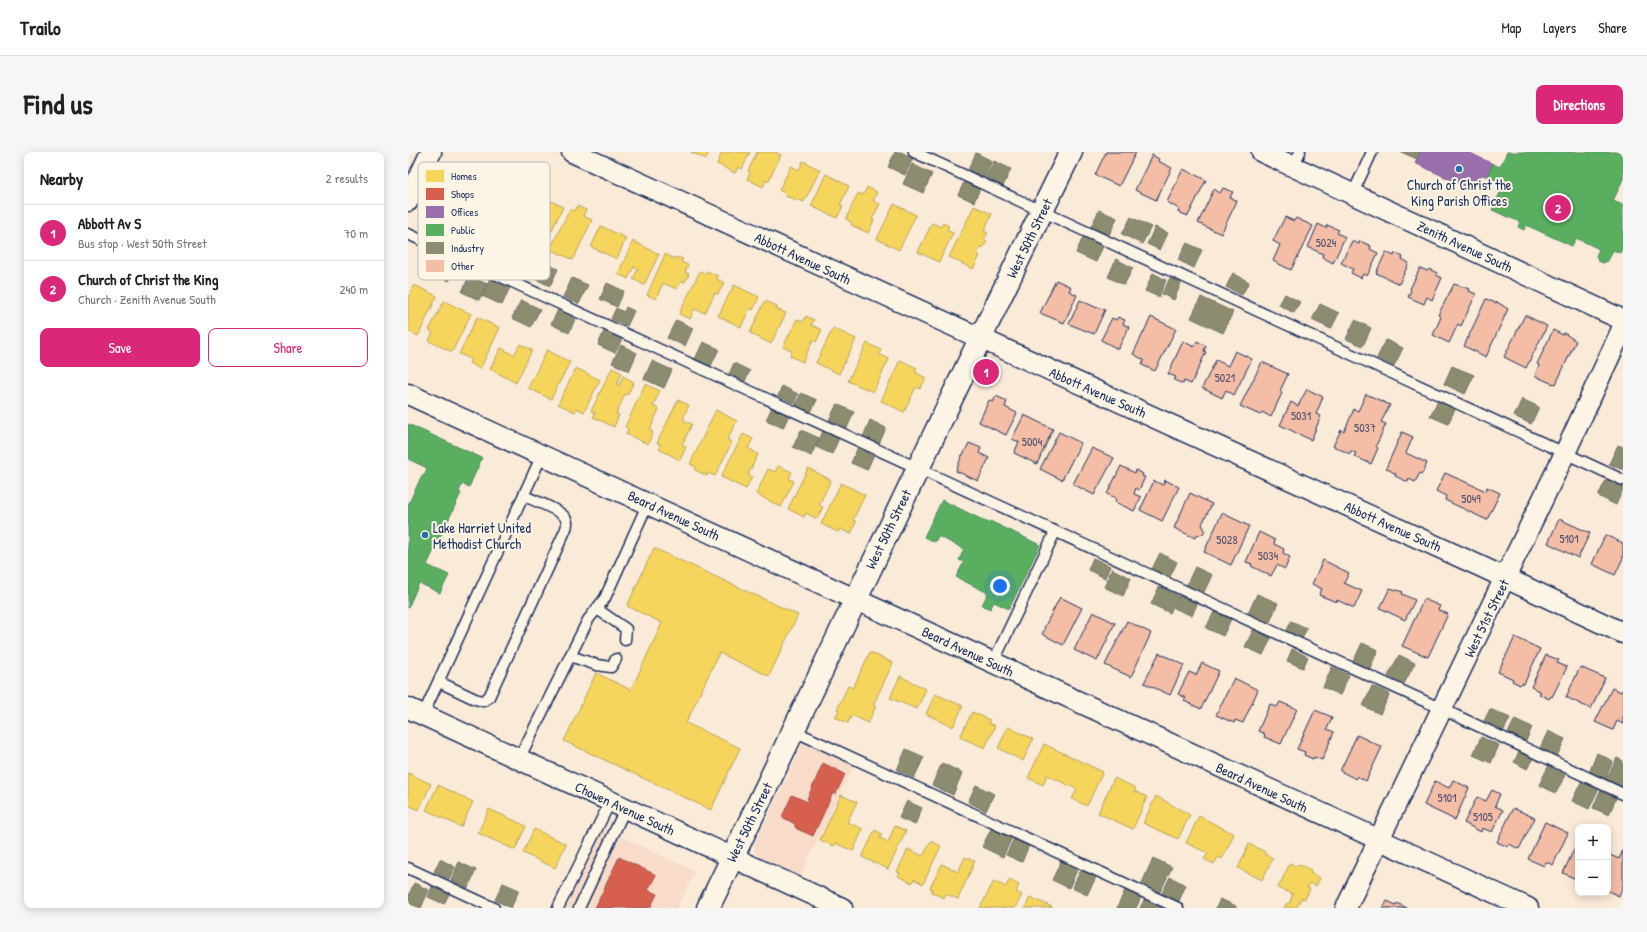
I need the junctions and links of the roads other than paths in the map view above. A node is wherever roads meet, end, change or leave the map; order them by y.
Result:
1 (431, 152) edge
2 (572, 152) edge
3 (914, 152) edge
4 (1070, 152) edge
5 (1262, 152) edge
6 (1372, 152) edge
7 (1297, 159) edge
8 (426, 162) edge
9 (418, 180) edge
10 (1353, 193) junction
11 (408, 202) edge
12 (1041, 211) junction
13 (408, 234) edge
14 (418, 239) edge
15 (508, 280) edge
16 (1623, 320) edge
17 (1623, 327) edge
18 (980, 339) junction
19 (408, 394) edge
20 (1565, 453) junction
21 (542, 455) junction
22 (917, 469) junction
23 (1623, 480) edge
24 (524, 496) junction
25 (648, 503) junction
26 (1055, 532) junction
27 (1505, 577) junction
28 (855, 598) junction
29 (597, 608) junction
30 (1623, 632) edge
31 (625, 640) dead end
32 (570, 656) junction
33 (616, 659) dead end
34 (993, 663) junction
35 (439, 682) junction
36 (1442, 709) junction
37 (415, 712) edge
38 (794, 731) junction
39 (519, 759) junction
40 (1623, 794) edge
41 (617, 805) junction
42 (1379, 840) junction
43 (732, 858) junction
44 (408, 868) edge
45 (494, 908) edge
46 (558, 908) edge
47 (579, 908) edge
48 (708, 908) edge
49 (842, 908) edge
50 (1178, 908) edge
51 (1346, 908) edge
52 (1528, 908) edge

1 - 8 street
2 - 18 street, Abbott Avenue South
3 - 12 lane
4 - 12 main road, West 50th Street
5 - 7 street, Zenith Avenue South
6 - 10 lane
7 - 10 street, Zenith Avenue South
9 - 11 street
10 - 16 street, Zenith Avenue South
12 - 18 main road, West 50th Street
12 - 20 lane
13 - 14 lane
15 - 22 lane
17 - 20 street, West 51st Street
18 - 22 main road, West 50th Street
18 - 27 street, Abbott Avenue South
19 - 21 street, Beard Avenue South
20 - 23 lane
20 - 27 street, West 51st Street
21 - 24 lane
21 - 25 street, Beard Avenue South
22 - 26 lane
22 - 28 main road, West 50th Street
24 - 35 lane
24 - 35 lane
25 - 28 street, Beard Avenue South
25 - 29 lane
26 - 34 lane
26 - 36 lane
27 - 30 street, Abbott Avenue South
27 - 36 street, West 51st Street
28 - 34 street, Beard Avenue South
28 - 38 main road, West 50th Street
29 - 31 lane
29 - 32 lane
32 - 33 lane
32 - 39 lane
34 - 42 street, Beard Avenue South
35 - 37 lane
36 - 40 lane
36 - 42 street, West 51st Street
37 - 39 street, Chowen Avenue South
38 - 43 main road, West 50th Street
38 - 50 lane
39 - 41 street, Chowen Avenue South
41 - 43 street, Chowen Avenue South
41 - 46 lane
41 - 47 lane
42 - 51 street, West 51st Street
42 - 52 street, Beard Avenue South
43 - 48 main road, West 50th Street
43 - 49 street, Chowen Avenue South
44 - 45 lane

